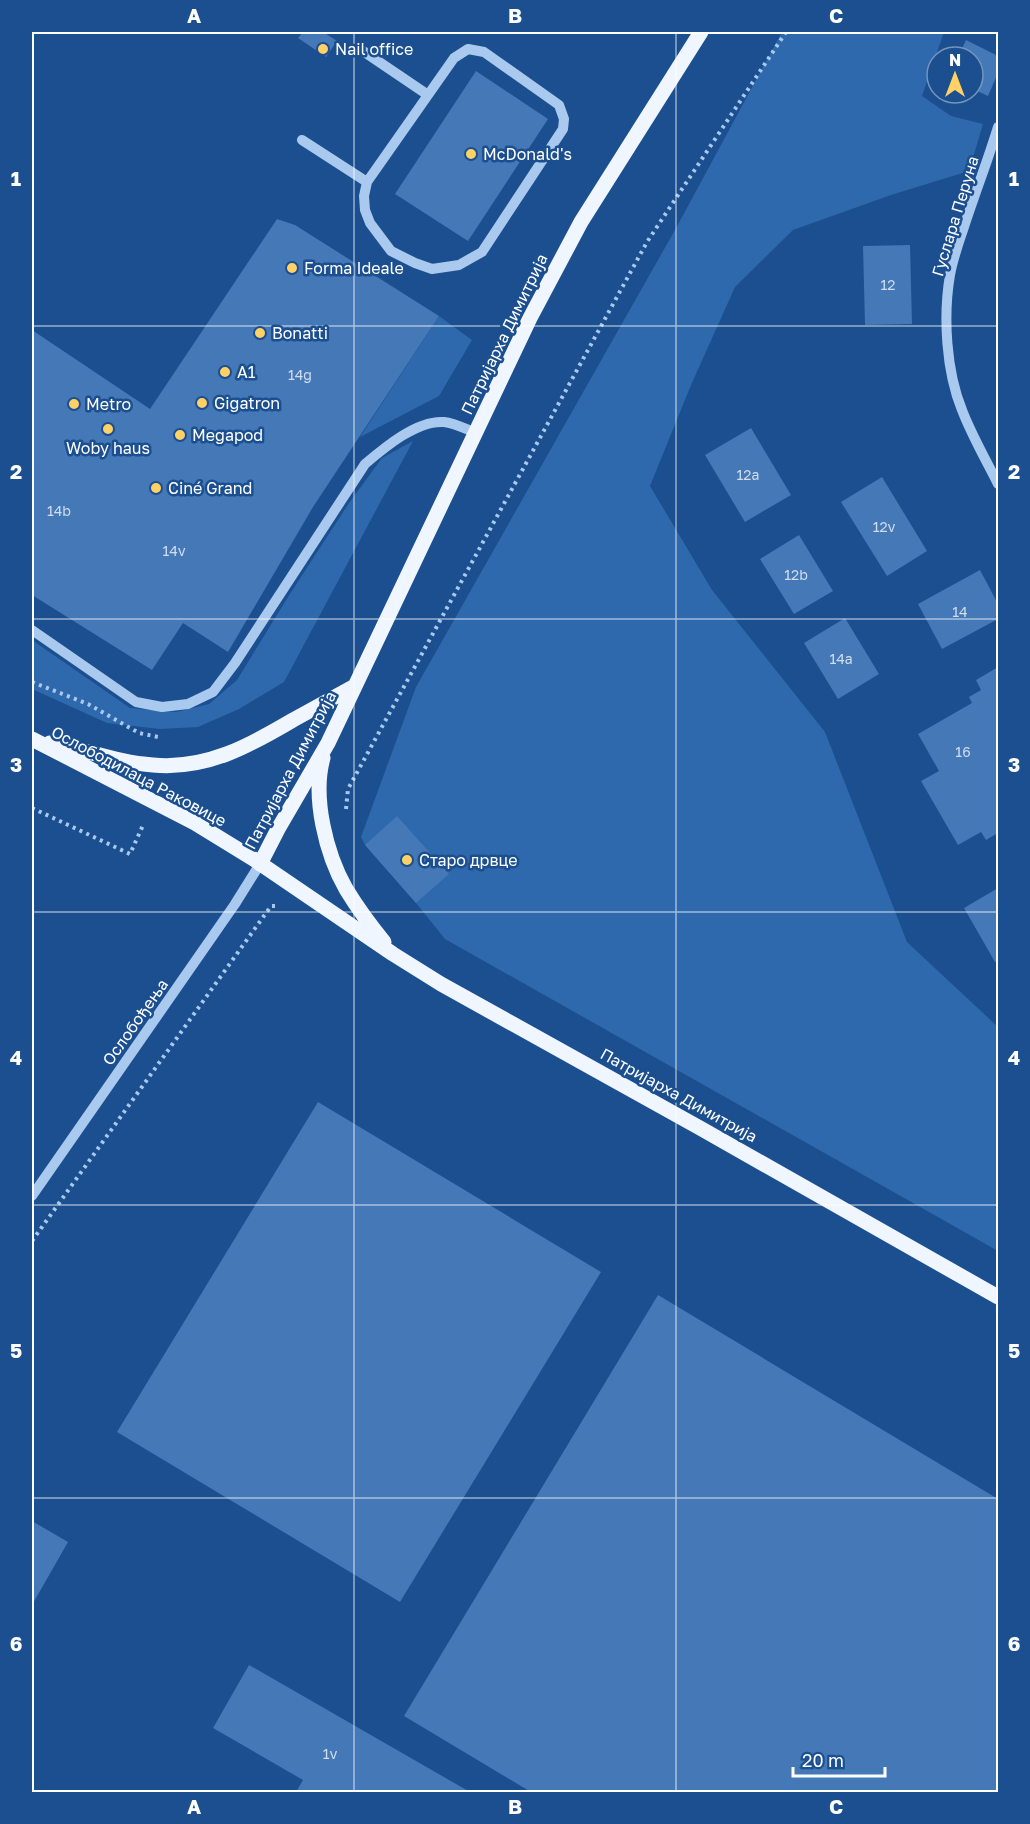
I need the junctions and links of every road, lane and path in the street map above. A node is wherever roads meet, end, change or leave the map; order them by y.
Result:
1 (701, 32) edge
2 (786, 32) edge
3 (360, 49) dead end
4 (428, 95) junction
5 (999, 127) edge
6 (302, 140) dead end
7 (368, 182) junction
8 (476, 433) junction
9 (999, 484) edge
10 (32, 630) edge
11 (32, 682) edge
12 (353, 687) junction
13 (158, 737) dead end
14 (32, 739) edge
15 (328, 742) junction
16 (32, 808) edge
17 (345, 818) dead end
18 (146, 819) dead end
19 (260, 864) junction
20 (288, 905) dead end
21 (393, 954) junction
22 (32, 1196) edge
23 (32, 1241) edge
24 (999, 1297) edge

1 - 8 main road, Патријарха Димитрија
2 - 17 path
3 - 4 street
4 - 7 street
4 - 7 street
5 - 9 street, Гуслара Перуна
6 - 7 street
8 - 10 street
8 - 12 main road, Патријарха Димитрија
11 - 13 path
12 - 14 main road
12 - 15 main road, Патријарха Димитрија
14 - 19 main road, Ослободилаца Раковице
15 - 19 main road, Патријарха Димитрија
15 - 21 main road
16 - 18 path
19 - 21 main road, Патријарха Димитрија
19 - 22 street, Ослобођења
20 - 23 path
21 - 24 main road, Патријарха Димитрија

